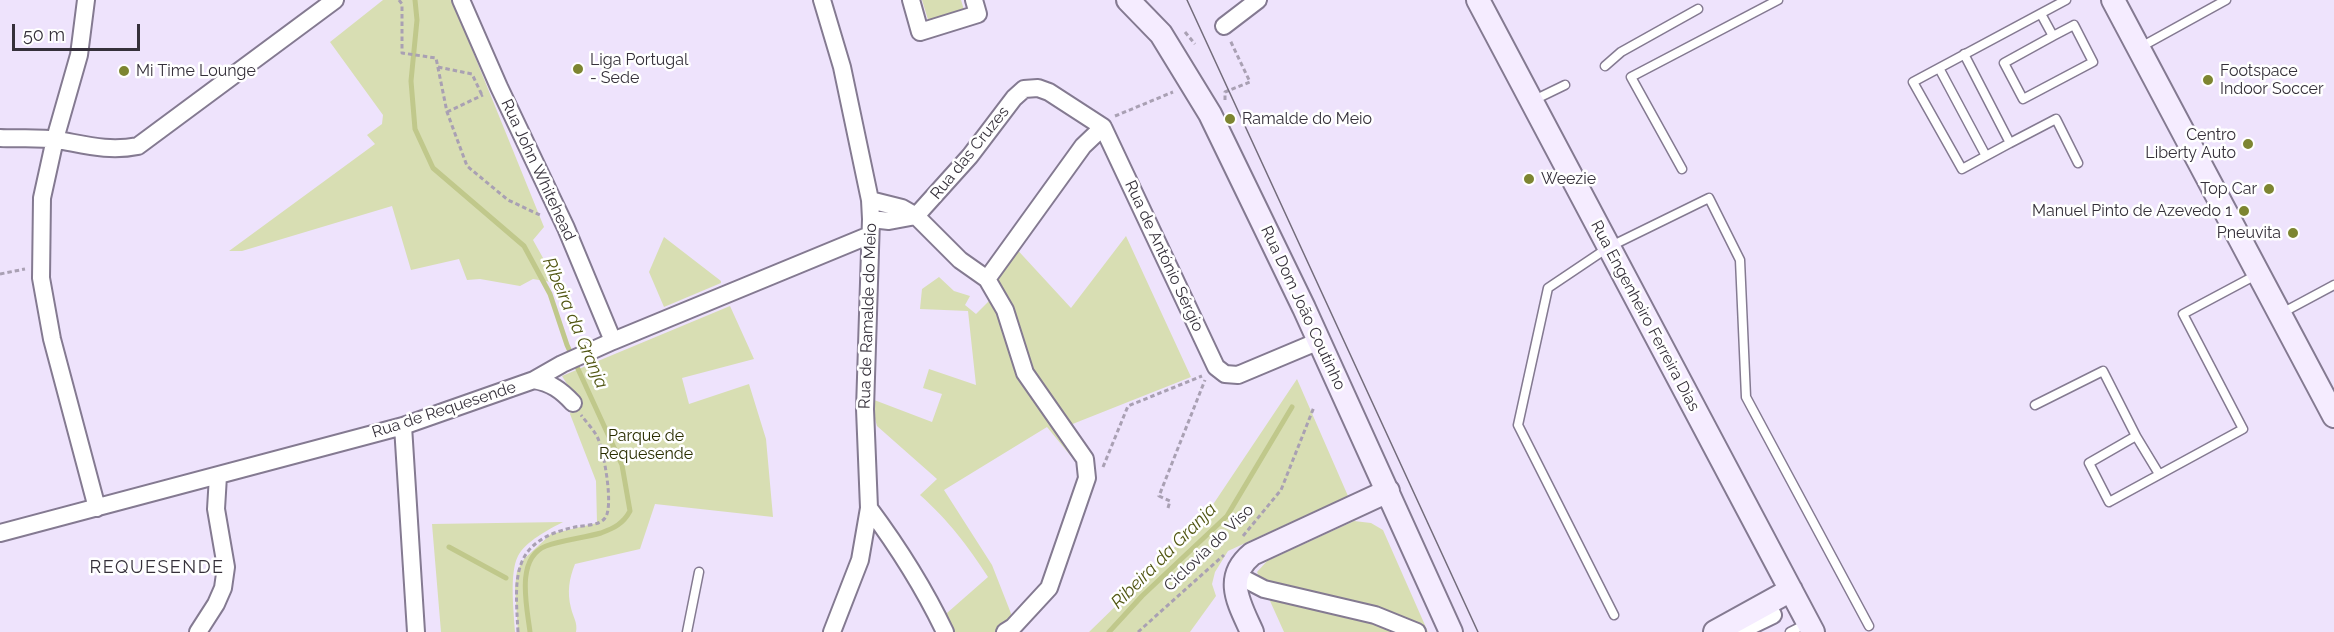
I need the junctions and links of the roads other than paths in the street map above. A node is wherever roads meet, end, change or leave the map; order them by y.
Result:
1 (86, 0) edge
2 (335, 0) edge
3 (461, 0) edge
4 (822, 0) edge
5 (911, 0) edge
6 (974, 0) edge
7 (1128, 0) edge
8 (1258, 0) edge
9 (1478, 0) edge
10 (1778, 0) edge
11 (2066, 0) edge
12 (2113, 0) edge
13 (2226, 0) edge
14 (1698, 9) dead end
15 (2041, 14) junction
16 (1224, 26) dead end
17 (2053, 36) junction
18 (2139, 48) junction
19 (1964, 54) junction
20 (1605, 66) dead end
21 (1939, 68) junction
22 (1565, 85) dead end
23 (1532, 102) junction
24 (1103, 127) junction
25 (0, 138) edge
26 (55, 139) junction
27 (2010, 143) junction
28 (1986, 156) junction
29 (2078, 163) dead end
30 (1682, 169) dead end
31 (870, 200) junction
32 (916, 216) junction
33 (870, 227) junction
34 (1609, 247) junction
35 (2258, 274) junction
36 (987, 279) junction
37 (2334, 285) edge
38 (2280, 314) junction
39 (613, 341) junction
40 (1319, 341) junction
41 (534, 380) junction
42 (573, 403) road end
43 (2035, 405) dead end
44 (2334, 416) edge
45 (403, 426) junction
46 (2136, 436) junction
47 (2159, 474) junction
48 (218, 477) junction
49 (1388, 491) junction
50 (97, 508) junction
51 (869, 508) junction
52 (0, 533) edge
53 (699, 573) dead end
54 (1237, 575) junction
55 (1791, 590) junction
56 (1767, 604) junction
57 (1614, 615) dead end
58 (1869, 626) dead end
59 (1804, 629) edge
60 (198, 632) edge
61 (416, 632) edge
62 (687, 632) edge
63 (832, 632) edge
64 (945, 632) edge
65 (1005, 632) edge
66 (1252, 632) edge
67 (1418, 632) edge
68 (1451, 632) edge
69 (1715, 632) edge
70 (1738, 632) edge

1 - 26 street
2 - 26 street
3 - 39 street, Rua John Whitehead
4 - 31 street, Rua de Ramalde do Meio
5 - 6 street
7 - 40 main road, Rua Dom João Coutinho
8 - 16 street
9 - 23 main road, Rua Engenheiro Ferreira Dias
10 - 30 lane
11 - 15 lane
12 - 18 main road
13 - 18 lane
14 - 20 lane
15 - 17 lane
15 - 19 lane
17 - 17 lane
18 - 35 main road
19 - 21 lane
19 - 27 lane
21 - 28 lane
21 - 28 lane
22 - 23 lane
23 - 34 main road, Rua Engenheiro Ferreira Dias
24 - 32 street, Rua das Cruzes
24 - 36 street
24 - 40 street, Rua de António Sérgio
25 - 26 street
26 - 50 street
27 - 28 lane
27 - 29 lane
31 - 32 street
31 - 33 street, Rua de Ramalde do Meio
32 - 33 street
32 - 36 street
33 - 39 street, Rua de Requesende
33 - 51 street, Rua de Ramalde do Meio
34 - 55 main road, Rua Engenheiro Ferreira Dias
34 - 57 lane
34 - 58 lane
35 - 38 main road
35 - 47 lane
36 - 65 street
37 - 38 lane
38 - 44 main road
39 - 41 street, Rua de Requesende
40 - 49 main road, Rua Dom João Coutinho
41 - 42 street
41 - 45 street, Rua de Requesende
43 - 46 lane
45 - 48 street, Rua de Requesende
45 - 61 street
46 - 47 lane
46 - 47 lane
48 - 50 street, Rua de Requesende
48 - 60 street
49 - 54 main road
49 - 68 main road, Rua Dom João Coutinho
50 - 52 street, Rua de Requesende
51 - 63 street, Rua de Ramalde do Meio
51 - 64 street
53 - 62 lane
54 - 66 main road
54 - 67 street
55 - 56 main road
55 - 59 main road, Rua Engenheiro Ferreira Dias
56 - 69 main road
56 - 70 street

